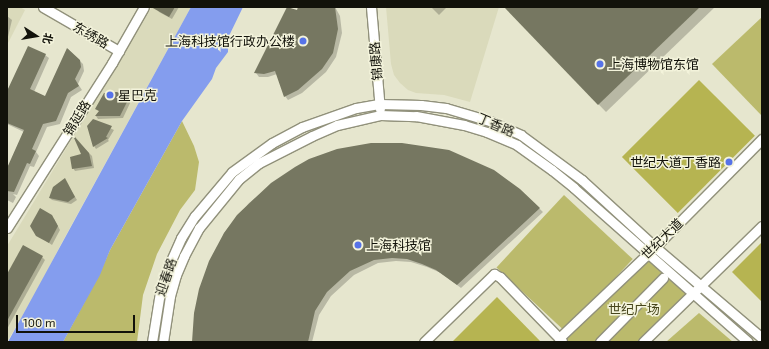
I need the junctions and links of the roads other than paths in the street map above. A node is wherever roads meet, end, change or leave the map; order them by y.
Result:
1 (43, 7) edge
2 (144, 7) edge
3 (371, 7) edge
4 (119, 51) junction
5 (380, 104) junction
6 (380, 115) junction
7 (762, 139) edge
8 (195, 216) joint
9 (762, 226) edge
10 (7, 228) edge
11 (199, 228) joint
12 (655, 247) junction
13 (647, 254) junction
14 (663, 278) dead end
15 (701, 286) junction
16 (693, 294) junction
17 (762, 338) edge
18 (561, 340) edge
19 (152, 342) edge
20 (163, 342) edge
21 (424, 342) edge
22 (600, 342) edge
23 (643, 342) edge
24 (748, 342) edge

1 - 4 street, 东绣路
2 - 4 street, 锦延路
3 - 5 street, 锦康路
4 - 10 street, 锦延路
5 - 6 street, 锦康路
5 - 8 street, 丁香路
5 - 12 street, 丁香路
6 - 11 street, 丁香路
6 - 13 street, 丁香路
7 - 12 street, 世纪大道
8 - 19 street, 迎春路
9 - 15 street
11 - 20 street, 迎春路
12 - 13 street, 世纪大道
12 - 15 street, 丁香路
13 - 16 street, 丁香路
13 - 18 street, 世纪大道
14 - 22 street
15 - 16 street
15 - 17 street, 丁香路
16 - 23 street
16 - 24 street, 丁香路
18 - 21 street, 世纪大道

